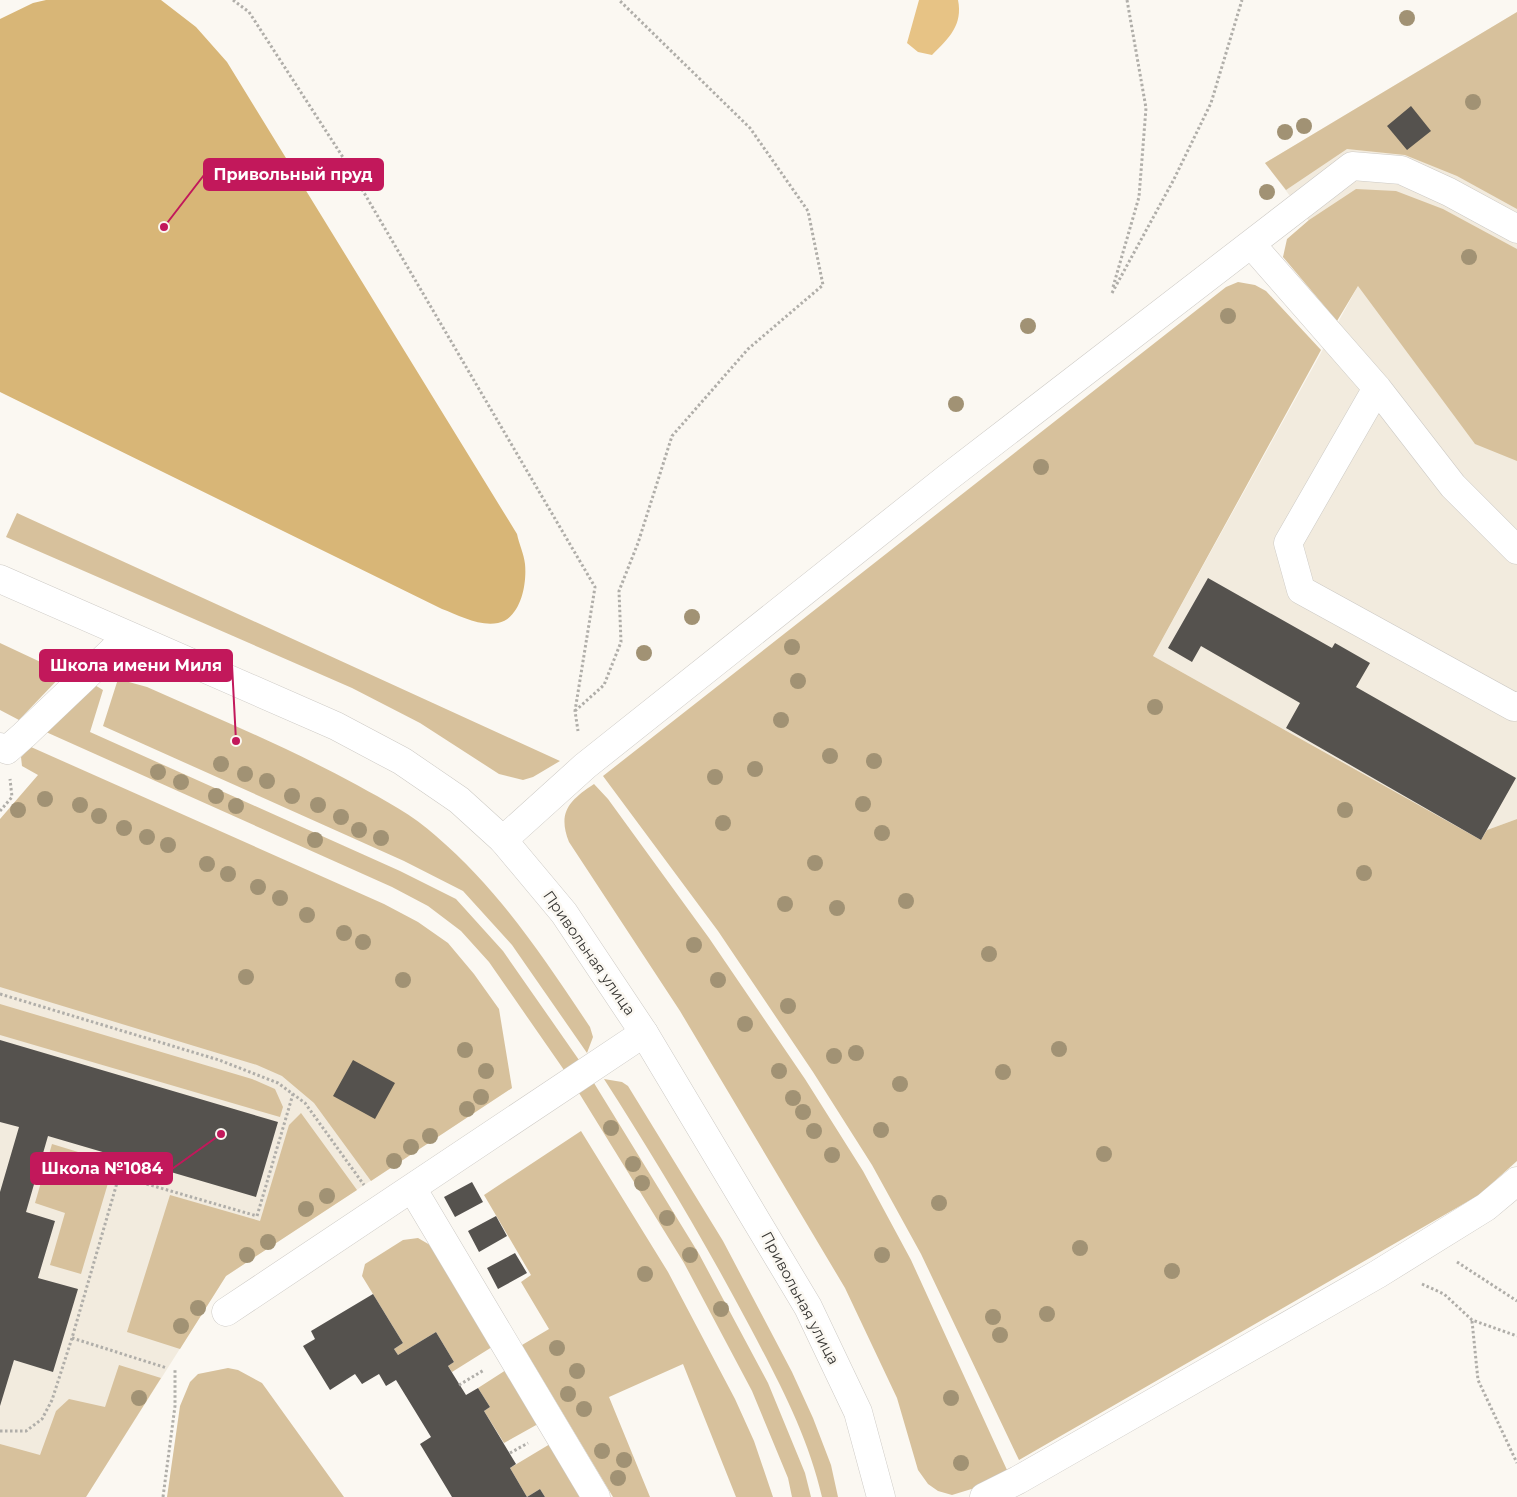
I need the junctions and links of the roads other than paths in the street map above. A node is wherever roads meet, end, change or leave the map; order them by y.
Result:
1 (1517, 229) edge
2 (1251, 244) junction
3 (1377, 388) junction
4 (1517, 550) edge
5 (0, 579) edge
6 (128, 636) junction
7 (1517, 706) edge
8 (0, 747) edge
9 (503, 840) junction
10 (644, 1033) junction
11 (1517, 1181) edge
12 (412, 1188) junction
13 (226, 1312) dead end
14 (596, 1497) edge
15 (881, 1497) edge
16 (984, 1497) edge

1 - 2 main road
2 - 3 main road
2 - 9 main road
3 - 4 main road
3 - 7 main road
5 - 6 main road, Привольная улица
6 - 8 main road
6 - 9 main road, Привольная улица
9 - 10 main road, Привольная улица
10 - 12 main road
10 - 15 main road, Привольная улица
11 - 16 main road
12 - 13 main road
12 - 14 main road

